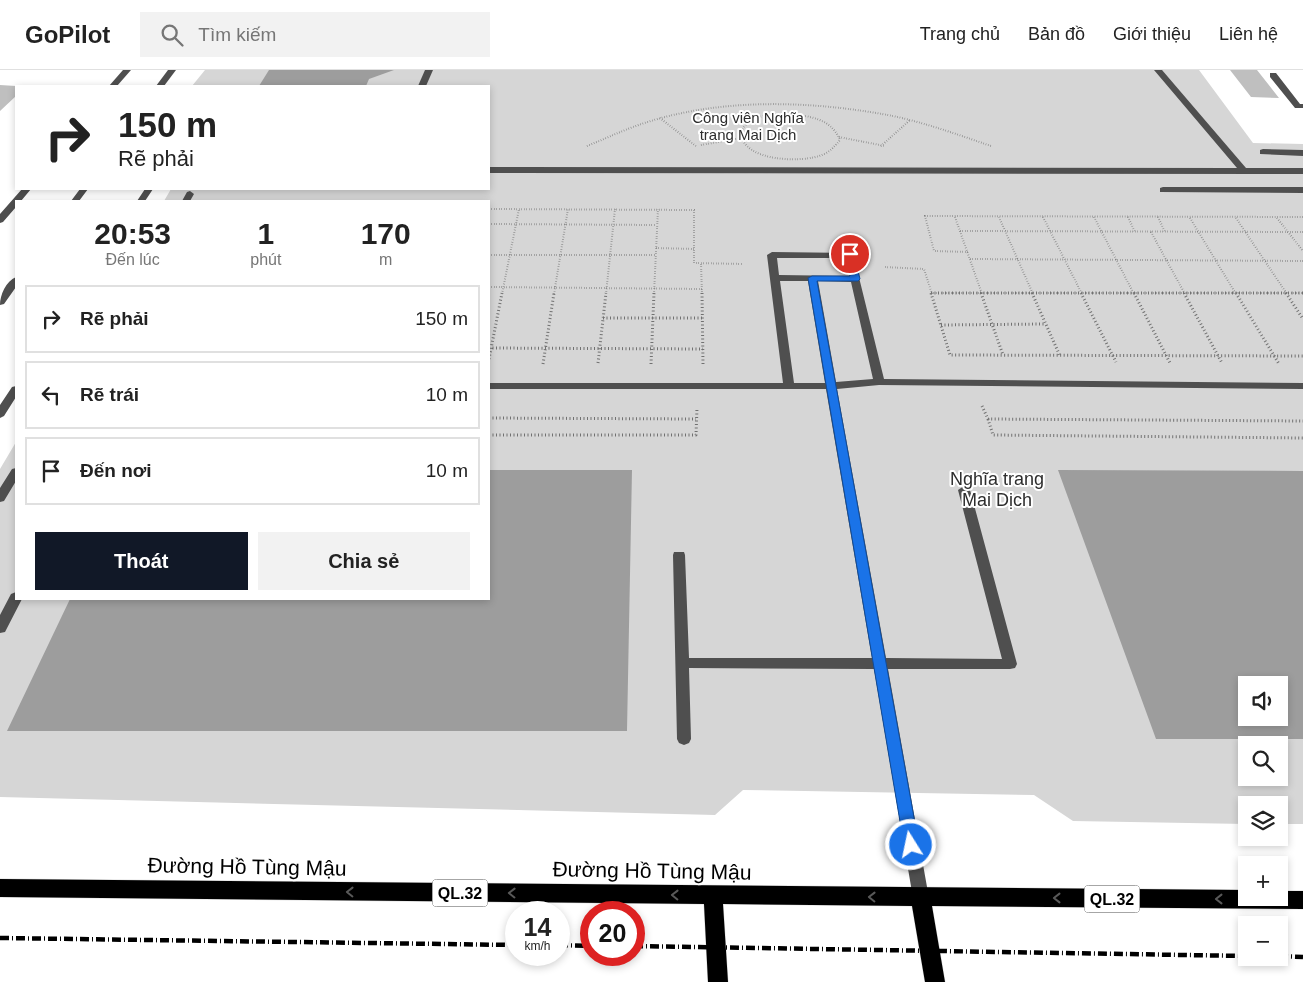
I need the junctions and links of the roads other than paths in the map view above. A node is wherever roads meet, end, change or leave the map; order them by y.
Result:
1 (127, 70) edge
2 (172, 70) edge
3 (429, 70) edge
4 (1158, 70) edge
5 (1272, 76) dead end
6 (114, 85) edge
7 (161, 85) edge
8 (422, 85) edge
9 (1303, 106) edge
10 (1263, 152) dead end
11 (1303, 153) edge
12 (490, 170) edge
13 (1244, 171) junction
14 (1303, 172) edge
15 (26, 190) edge
16 (1162, 190) dead end
17 (1303, 190) edge
18 (17, 200) edge
19 (15, 203) edge
20 (0, 220) edge
21 (774, 278) junction
22 (812, 278) junction
23 (855, 279) junction
24 (15, 281) edge
25 (0, 302) edge
26 (879, 382) junction
27 (490, 386) edge
28 (831, 386) junction
29 (1303, 386) edge
30 (789, 387) junction
31 (15, 392) edge
32 (0, 414) edge
33 (15, 474) edge
34 (964, 490) dead end
35 (0, 498) edge
36 (679, 555) dead end
37 (15, 599) edge
38 (0, 628) edge
39 (682, 663) junction
40 (879, 664) junction
41 (684, 738) dead end
42 (0, 888) edge
43 (713, 895) junction
44 (921, 898) junction
45 (1303, 900) edge
46 (718, 982) edge
47 (935, 982) edge

1 - 6 street
2 - 7 street
3 - 8 street
4 - 13 street
5 - 9 street
10 - 11 street
12 - 13 street
13 - 14 street
15 - 18 street
16 - 17 street
19 - 20 street
21 - 22 street
21 - 23 street
21 - 30 street
22 - 23 street
22 - 28 street
23 - 26 street
24 - 25 street
26 - 28 street
26 - 29 street
27 - 30 street
28 - 30 street
28 - 40 street
31 - 32 street
33 - 35 street
34 - 40 street
36 - 39 street
37 - 38 street
39 - 40 street
39 - 41 street
40 - 44 street
43 -> 42 highway, Đường Hồ Tùng Mậu / QL.32
44 -> 43 highway, Đường Hồ Tùng Mậu / QL.32
43 - 46 highway
45 -> 44 highway, Đường Hồ Tùng Mậu / QL.32
44 - 47 highway

